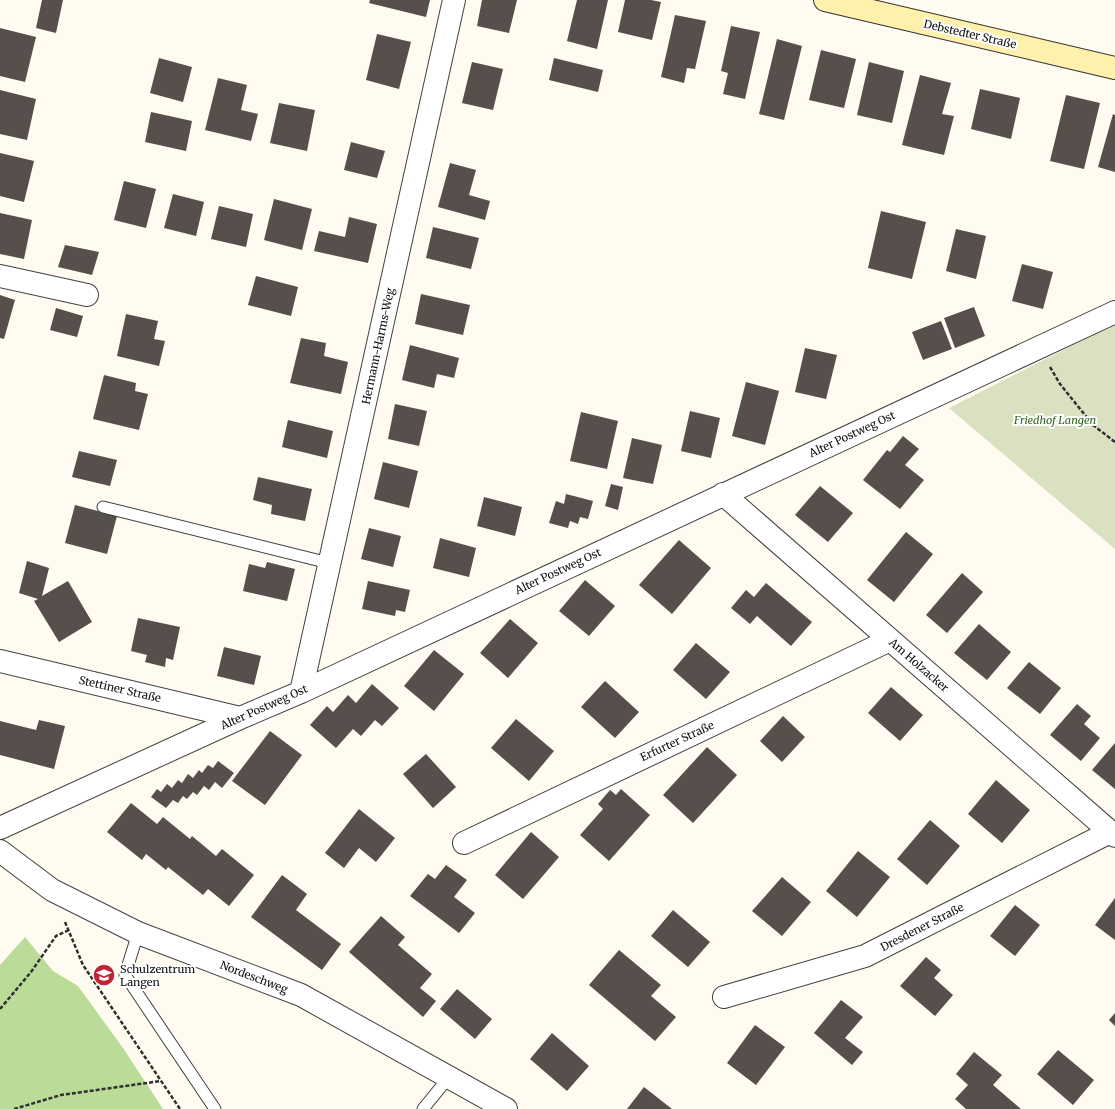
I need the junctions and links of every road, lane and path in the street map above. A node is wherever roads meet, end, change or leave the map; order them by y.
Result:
1 (454, 0) edge
2 (825, 0) edge
3 (870, 5) edge
4 (1115, 68) edge
5 (0, 276) edge
6 (88, 295) dead end
7 (1115, 312) edge
8 (1038, 347) junction
9 (1115, 442) edge
10 (723, 494) junction
11 (103, 507) dead end
12 (329, 563) junction
13 (890, 640) junction
14 (0, 661) edge
15 (301, 692) junction
16 (240, 718) junction
17 (0, 828) edge
18 (1112, 834) edge
19 (464, 843) dead end
20 (0, 851) edge
21 (52, 890) junction
22 (69, 930) junction
23 (138, 933) junction
24 (724, 997) dead end
25 (0, 1009) edge
26 (448, 1077) junction
27 (161, 1081) junction
28 (14, 1109) edge
29 (180, 1109) edge
30 (215, 1109) edge
31 (422, 1109) edge
32 (506, 1109) edge

1 - 12 street, Hermann-Harms-Weg
2 - 3 main road, Debstedter Straße
3 - 4 main road, Debstedter Straße
5 - 6 street
7 - 8 street, Alter Postweg Ost
8 - 9 path
8 - 10 street, Alter Postweg Ost
10 - 13 street, Am Holzacker
10 - 15 street, Alter Postweg Ost
11 - 12 lane
12 - 15 street, Hermann-Harms-Weg
13 - 18 street, Am Holzacker
13 - 19 street, Erfurter Straße
14 - 16 street, Stettiner Straße
15 - 16 street, Alter Postweg Ost
16 - 17 street, Alter Postweg Ost
18 - 24 street, Dresdener Straße
20 - 21 street, Nordeschweg
21 - 22 path
21 - 23 street, Nordeschweg
22 - 25 path
22 - 27 path
23 - 26 street, Nordeschweg
23 - 30 lane
26 - 31 lane
26 - 32 street, Nordeschweg
27 - 28 path
27 - 29 path

